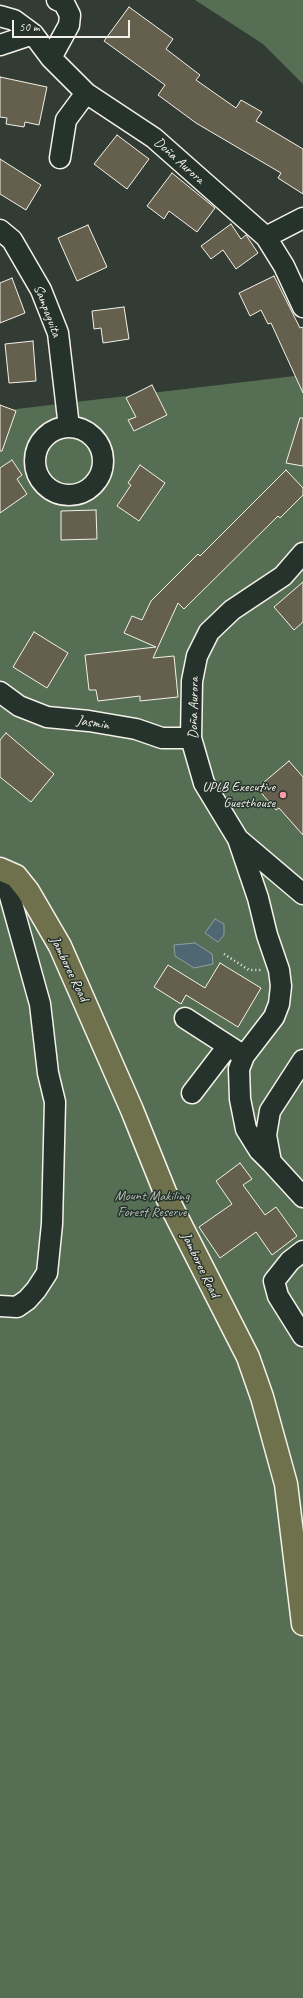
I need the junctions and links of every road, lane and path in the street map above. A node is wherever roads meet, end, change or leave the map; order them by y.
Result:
1 (57, 0) edge
2 (0, 16) edge
3 (33, 34) junction
4 (0, 45) edge
5 (51, 58) junction
6 (86, 93) junction
7 (60, 158) dead end
8 (303, 218) edge
9 (0, 230) edge
10 (266, 237) junction
11 (303, 307) edge
12 (69, 427) dead end
13 (303, 553) edge
14 (0, 692) edge
15 (191, 738) junction
16 (238, 839) junction
17 (0, 869) edge
18 (0, 876) edge
19 (303, 894) edge
20 (224, 954) dead end
21 (249, 970) dead end
22 (185, 1018) dead end
23 (236, 1051) junction
24 (303, 1060) edge
25 (192, 1093) dead end
26 (271, 1162) junction
27 (303, 1196) edge
28 (303, 1251) edge
29 (0, 1306) edge
30 (303, 1336) edge
31 (303, 1624) edge

1 - 5 street
2 - 3 street, Doña Aurora
3 - 4 street
3 - 5 street, Doña Aurora
5 - 6 street, Doña Aurora
6 - 7 street
6 - 10 street, Doña Aurora
8 - 10 street
9 - 12 street, Sampaguita
10 - 11 street, Doña Aurora
13 - 15 street, Doña Aurora
14 - 15 street, Jasmin
15 - 16 street, Doña Aurora
16 - 19 street, Doña Aurora
16 - 23 street
17 - 31 main road, Jamboree Road
18 - 29 street
20 - 21 path
22 - 23 street
23 - 25 street
23 - 26 street
24 - 26 street
26 - 27 street
28 - 30 street

